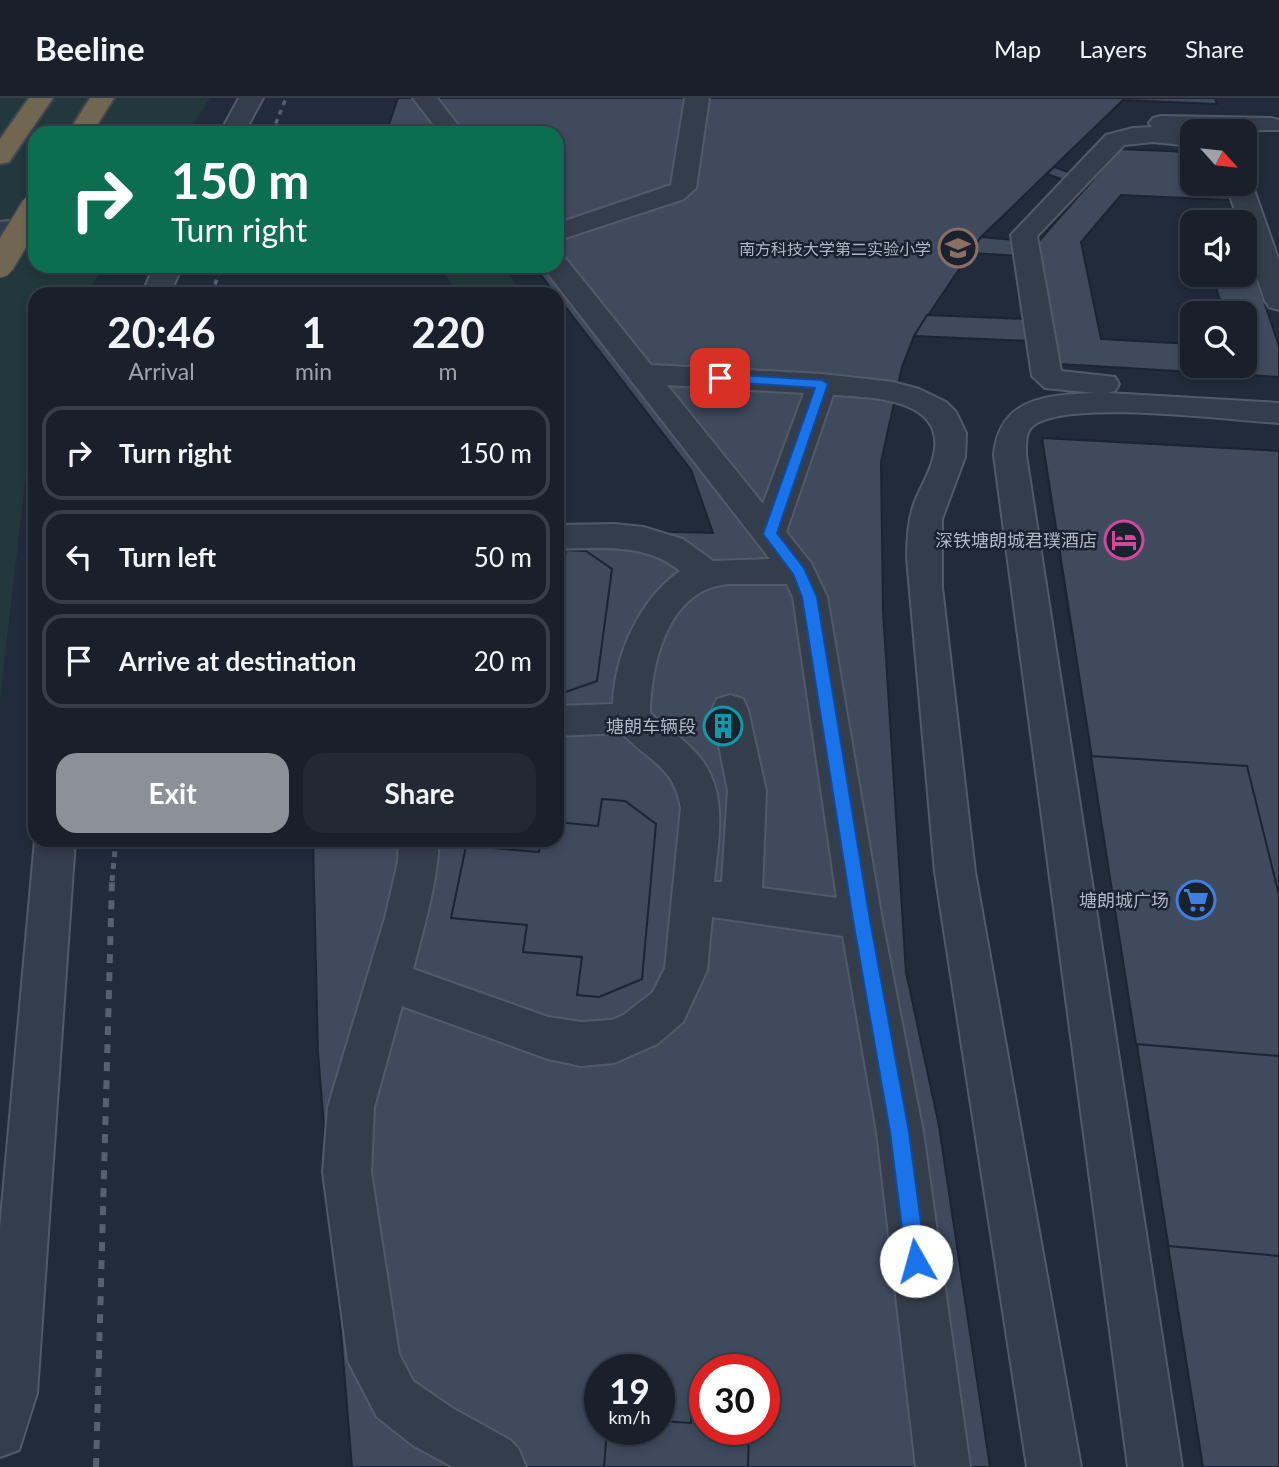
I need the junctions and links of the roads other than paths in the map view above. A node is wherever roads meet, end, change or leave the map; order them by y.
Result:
1 (41, 98) edge
2 (102, 98) edge
3 (251, 98) edge
4 (425, 98) edge
5 (697, 98) edge
6 (1259, 98) edge
7 (84, 126) edge
8 (236, 126) edge
9 (447, 126) edge
10 (1141, 135) junction
11 (1275, 135) edge
12 (1180, 138) edge
13 (0, 157) edge
14 (1243, 196) edge
15 (28, 218) edge
16 (28, 227) edge
17 (0, 230) edge
18 (564, 230) edge
19 (0, 264) edge
20 (562, 273) edge
21 (1279, 301) edge
22 (643, 374) junction
23 (822, 384) junction
24 (1279, 394) edge
25 (1279, 414) edge
26 (769, 534) junction
27 (564, 537) edge
28 (799, 572) junction
29 (706, 574) junction
30 (730, 710) dead end
31 (631, 718) junction
32 (564, 721) edge
33 (54, 847) edge
34 (419, 847) edge
35 (693, 897) junction
36 (741, 903) junction
37 (861, 920) junction
38 (387, 980) junction
39 (0, 1431) edge
40 (499, 1467) edge
41 (943, 1467) edge
42 (1054, 1467) edge
43 (1155, 1467) edge

1 - 13 highway
2 - 7 highway
3 - 8 street
4 - 9 street
5 - 18 street
6 - 11 street
10 - 11 street
10 - 12 street
10 - 24 street
14 - 21 street
15 - 19 highway, bridge
16 - 17 street
20 - 22 street
22 - 23 street
22 - 26 street
23 - 26 street
23 - 42 street
25 - 43 street
26 - 28 street
27 - 29 street
28 - 29 street
28 - 37 street
29 - 31 street
30 - 36 street
31 - 32 street
31 - 35 street
33 - 39 street
34 - 38 street
35 - 36 street
35 - 38 street
36 - 37 street
37 - 41 street
38 - 40 street

